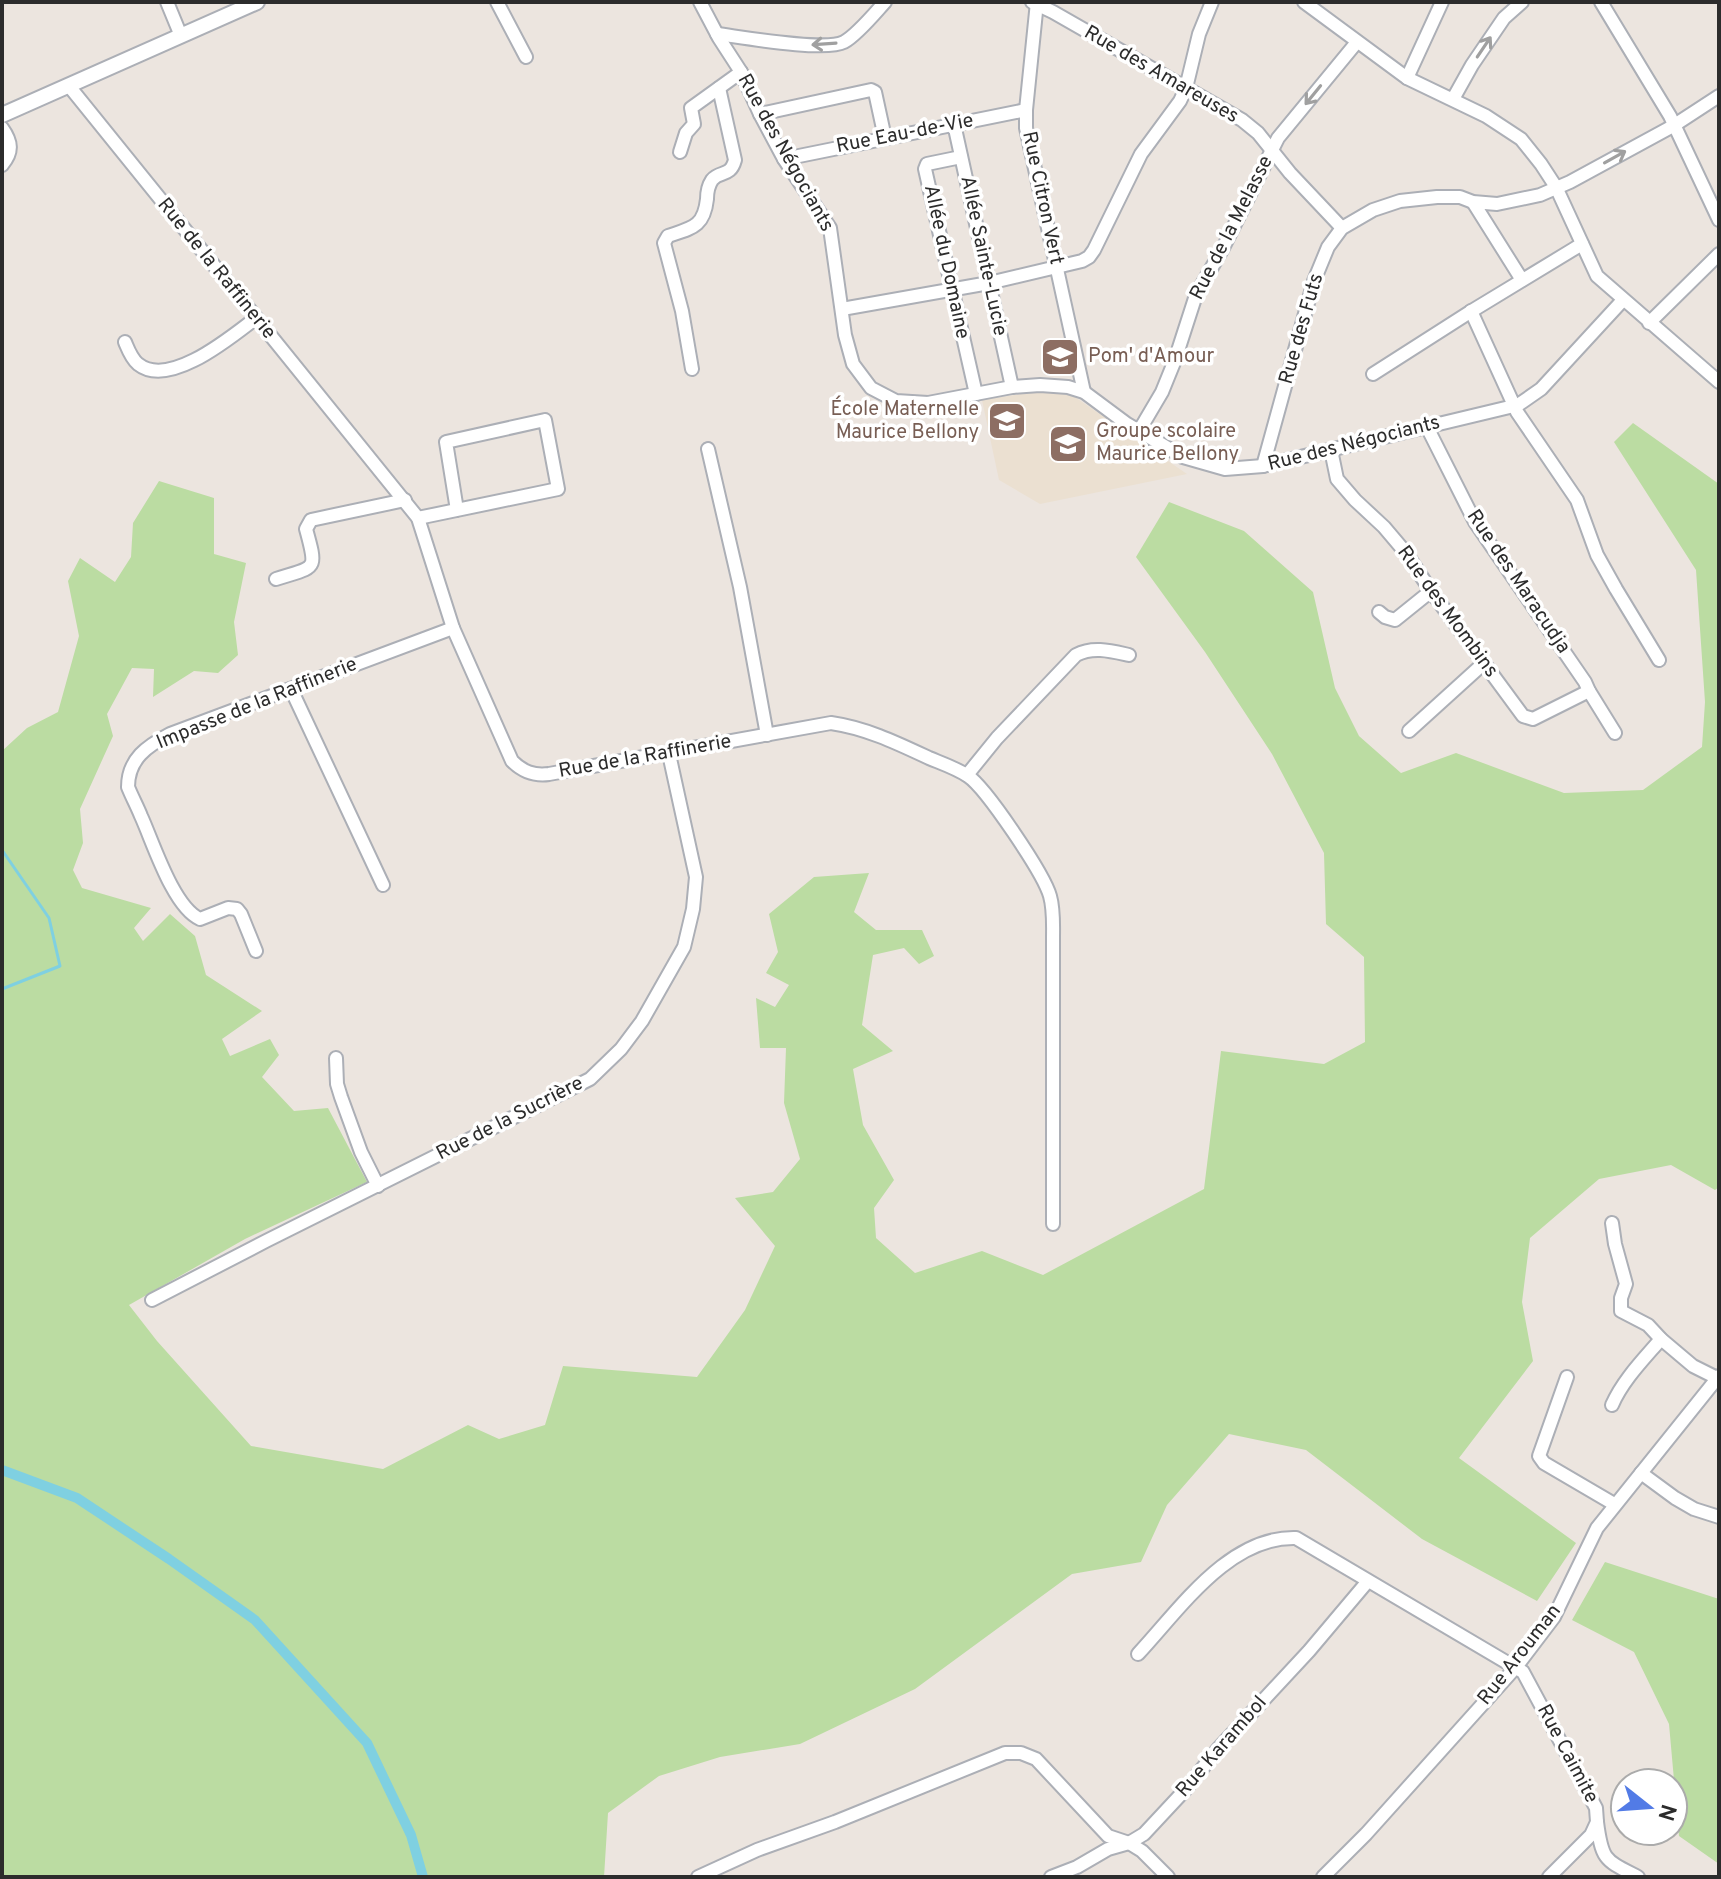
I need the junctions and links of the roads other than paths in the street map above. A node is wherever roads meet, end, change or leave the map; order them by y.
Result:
1 (167, 2) edge
2 (257, 2) edge
3 (497, 2) edge
4 (700, 2) edge
5 (885, 2) edge
6 (1034, 2) edge
7 (1212, 2) edge
8 (1304, 2) edge
9 (1442, 2) edge
10 (1522, 2) edge
11 (1601, 2) edge
12 (717, 34) junction
13 (181, 36) junction
14 (1357, 42) junction
15 (526, 57) dead end
16 (741, 72) junction
17 (1407, 78) junction
18 (69, 86) junction
19 (719, 88) junction
20 (1186, 88) junction
21 (1719, 96) edge
22 (1453, 99) junction
23 (1026, 110) junction
24 (760, 114) junction
25 (2, 115) edge
26 (954, 124) junction
27 (1673, 126) junction
28 (2, 128) edge
29 (885, 138) junction
30 (1272, 150) junction
31 (680, 152) dead end
32 (961, 157) junction
33 (784, 159) junction
34 (2, 165) edge
35 (1556, 187) junction
36 (1473, 202) junction
37 (1719, 220) edge
38 (1342, 228) junction
39 (1582, 244) junction
40 (1719, 254) edge
41 (1057, 267) junction
42 (1522, 280) junction
43 (989, 283) junction
44 (951, 290) junction
45 (1623, 300) junction
46 (842, 309) junction
47 (1471, 311) junction
48 (256, 318) junction
49 (1649, 323) junction
50 (125, 342) dead end
51 (692, 369) dead end
52 (1373, 374) dead end
53 (1719, 382) edge
54 (1012, 387) junction
55 (1084, 392) junction
56 (976, 394) junction
57 (1515, 406) junction
58 (1427, 427) junction
59 (1139, 431) junction
60 (708, 449) dead end
61 (1331, 450) junction
62 (1263, 466) junction
63 (405, 500) junction
64 (457, 510) junction
65 (418, 518) junction
66 (276, 579) dead end
67 (1431, 591) junction
68 (1379, 612) dead end
69 (453, 628) junction
70 (1129, 655) dead end
71 (1659, 660) dead end
72 (1484, 663) junction
73 (291, 689) junction
74 (1589, 691) junction
75 (1409, 731) dead end
76 (1615, 733) dead end
77 (767, 735) junction
78 (669, 754) junction
79 (967, 775) junction
80 (383, 885) dead end
81 (256, 951) dead end
82 (336, 1058) dead end
83 (378, 1186) junction
84 (1612, 1223) dead end
85 (1053, 1224) dead end
86 (152, 1300) dead end
87 (1661, 1339) junction
88 (1567, 1377) dead end
89 (1718, 1377) edge
90 (1612, 1405) dead end
91 (1641, 1473) junction
92 (1614, 1504) junction
93 (1719, 1517) edge
94 (1368, 1581) junction
95 (1138, 1654) dead end
96 (1516, 1667) junction
97 (1597, 1822) junction
98 (1129, 1843) junction
99 (707, 1875) edge
100 (1051, 1877) edge
101 (1168, 1877) edge
102 (1323, 1877) edge
103 (1549, 1877) edge
104 (1638, 1877) edge

1 - 13 street
2 - 13 street
3 - 15 street
4 - 12 street, Rue des Négociants
5 -> 12 street
6 - 20 street, Rue des Amareuses
6 - 23 street, Rue Citron Vert
7 - 20 street
8 - 14 street
9 - 17 street
22 -> 10 street
11 - 27 street
12 - 16 street, Rue des Négociants
13 - 18 street
14 - 17 street
14 -> 30 street, Rue de la Melasse
16 - 19 street
16 - 24 street, Rue des Négociants
17 - 22 street
18 - 25 street
18 - 48 street, Rue de la Raffinerie
19 - 31 street
19 - 51 street
20 - 30 street, Rue des Amareuses
20 - 41 street
21 - 27 street
22 - 35 street
23 - 26 street, Rue Eau-de-Vie
23 - 41 street, Rue Citron Vert
24 - 29 street
24 - 33 street, Rue des Négociants
26 - 29 street, Rue Eau-de-Vie
26 - 32 street, Allée Sainte-Lucie
35 -> 27 street
27 - 37 street
28 - 34 street
29 - 33 street, Rue Eau-de-Vie
30 - 38 street, Rue des Amareuses
30 - 59 street, Rue de la Melasse
32 - 43 street, Allée Sainte-Lucie
32 - 44 street, Allée du Domaine
33 - 46 street, Rue des Négociants
35 - 36 street
35 - 39 street
36 - 38 street
36 - 42 street
38 - 62 street, Rue des Futs
39 - 42 street
39 - 45 street
40 - 49 street
41 - 43 street
41 - 55 street, Rue Citron Vert
42 - 47 street
43 - 44 street
43 - 54 street, Allée Sainte-Lucie
44 - 46 street
44 - 56 street, Allée du Domaine
45 - 49 street
45 - 57 street, Rue des Négociants
46 - 56 street, Rue des Négociants
47 - 52 street
47 - 57 street
48 - 50 street
48 - 63 street, Rue de la Raffinerie
49 - 53 street
54 - 55 street, Rue des Négociants
54 - 56 street, Rue des Négociants
55 - 59 street, Rue des Négociants
57 - 58 street, Rue des Négociants
57 - 71 street
58 - 61 street, Rue des Négociants
58 - 74 street, Rue des Maracudja
59 - 62 street, Rue des Négociants
60 - 77 street
61 - 62 street, Rue des Négociants
61 - 67 street, Rue des Mombins
63 - 65 street, Rue de la Raffinerie
63 - 66 street
64 - 64 street
64 - 65 street
65 - 69 street, Rue de la Raffinerie
67 - 68 street
67 - 72 street, Rue des Mombins
69 - 73 street, Impasse de la Raffinerie
69 - 78 street, Rue de la Raffinerie
70 - 79 street
72 - 74 street, Rue des Mombins
72 - 75 street
73 - 80 street
73 - 81 street, Impasse de la Raffinerie
74 - 76 street, Rue des Maracudja
77 - 78 street, Rue de la Raffinerie
77 - 79 street, Rue de la Raffinerie
78 - 83 street, Rue de la Sucrière
79 - 85 street, Rue de la Raffinerie
82 - 83 street
83 - 86 street, Rue de la Sucrière
84 - 87 street
87 - 89 street
87 - 90 street
88 - 92 street
89 - 91 street, Rue Arouman
91 - 92 street, Rue Arouman
91 - 93 street
92 - 96 street, Rue Arouman
94 - 95 street
94 - 96 street
94 - 98 street, Rue Karambol
96 - 97 street, Rue Caimite
96 - 102 street, Rue Arouman
97 - 103 street, Rue Caimite
97 - 104 street
98 - 99 street
98 - 100 street, Rue Karambol
98 - 101 street

